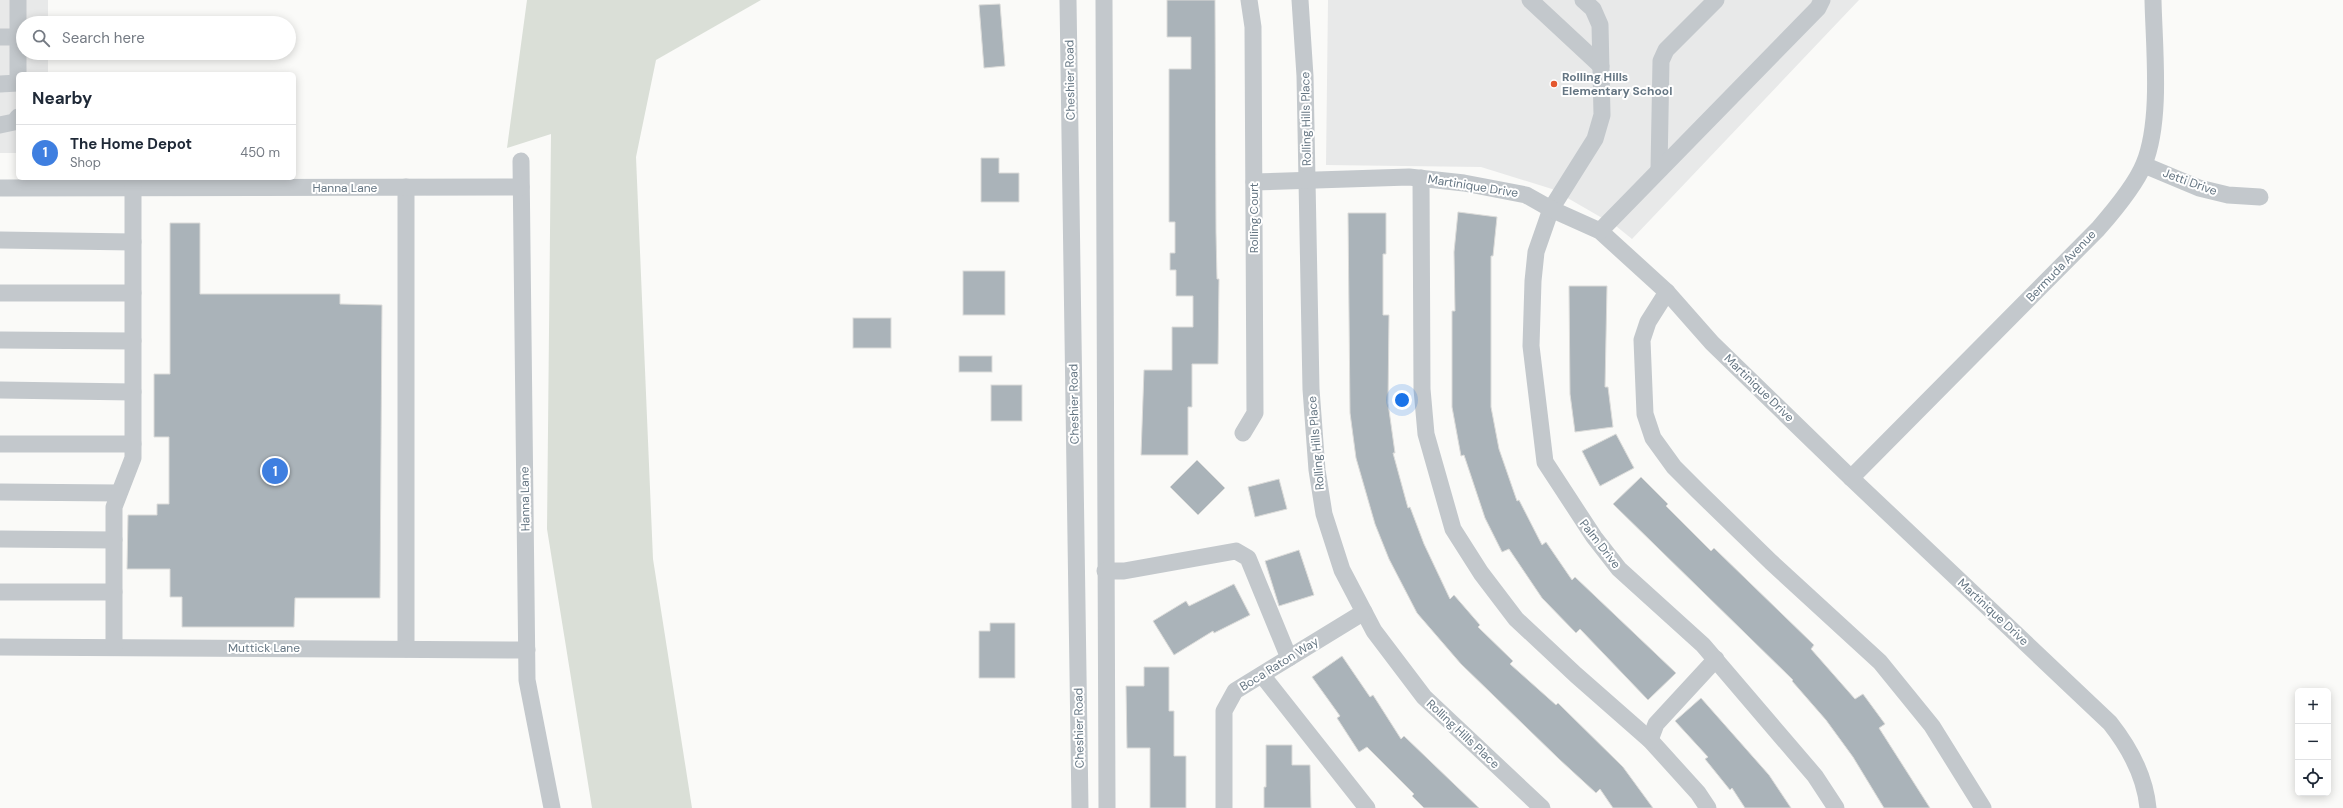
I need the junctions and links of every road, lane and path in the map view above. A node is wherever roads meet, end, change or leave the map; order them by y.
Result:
1 (18, 0) edge
2 (1068, 0) edge
3 (1104, 0) edge
4 (1249, 0) edge
5 (1300, 0) edge
6 (1530, 0) edge
7 (1583, 0) edge
8 (1716, 0) edge
9 (1822, 0) edge
10 (2153, 0) edge
11 (18, 16) edge
12 (0, 37) edge
13 (16, 37) edge
14 (18, 60) edge
15 (1601, 66) junction
16 (18, 72) edge
17 (16, 83) edge
18 (0, 84) edge
19 (16, 120) edge
20 (0, 125) edge
21 (521, 161) dead end
22 (2144, 165) junction
23 (1659, 169) junction
24 (1421, 178) junction
25 (1307, 180) junction
26 (1254, 182) junction
27 (521, 187) junction
28 (0, 188) edge
29 (133, 188) junction
30 (406, 188) junction
31 (2260, 197) dead end
32 (1551, 209) junction
33 (1600, 231) junction
34 (0, 240) edge
35 (133, 242) junction
36 (1667, 292) junction
37 (0, 293) edge
38 (133, 294) junction
39 (0, 340) edge
40 (133, 341) junction
41 (0, 390) edge
42 (133, 392) junction
43 (1243, 433) dead end
44 (0, 444) edge
45 (133, 444) junction
46 (1851, 478) junction
47 (0, 492) edge
48 (119, 493) junction
49 (0, 540) edge
50 (114, 540) junction
51 (1105, 571) junction
52 (0, 592) edge
53 (114, 592) junction
54 (1364, 612) junction
55 (0, 647) edge
56 (114, 647) junction
57 (406, 649) junction
58 (527, 650) junction
59 (1289, 658) junction
60 (1716, 660) junction
61 (1262, 675) junction
62 (1650, 740) junction
63 (552, 808) edge
64 (1080, 808) edge
65 (1107, 808) edge
66 (1224, 808) edge
67 (1367, 808) edge
68 (1542, 808) edge
69 (1708, 808) edge
70 (1836, 808) edge
71 (1983, 808) edge
72 (2148, 808) edge

1 - 11 street
2 - 64 street, Cheshier Road
3 - 51 street
4 - 26 street, Rolling Court
5 - 25 street, Rolling Hills Place
6 - 15 street
7 - 15 street, Palm Drive
8 - 23 street
9 - 23 street
10 - 22 street, Bermuda Avenue
12 - 13 street
14 - 16 street
15 - 32 street, Palm Drive
17 - 18 street
19 - 20 street
21 - 27 street, Hanna Lane
22 - 31 street, Jetti Drive
22 - 46 street, Bermuda Avenue
23 - 33 street
24 - 25 street, Martinique Drive
24 - 32 street, Martinique Drive
24 - 62 street
25 - 26 street, Martinique Drive
25 - 54 street, Rolling Hills Place
26 - 43 street, Rolling Court
27 - 30 street, Hanna Lane
27 - 58 street, Hanna Lane
28 - 29 street, Hanna Lane
29 - 30 street, Hanna Lane
29 - 35 street
30 - 57 street
32 - 33 street, Martinique Drive
32 - 60 street, Palm Drive
33 - 36 street, Martinique Drive
34 - 35 street
35 - 38 street
36 - 46 street, Martinique Drive
36 - 71 street
37 - 38 street
38 - 40 street
39 - 40 street
40 - 42 street
41 - 42 street
42 - 45 street
44 - 45 street
45 - 48 street
46 - 72 street, Martinique Drive
47 - 48 street
48 - 50 street
49 - 50 street
50 - 53 street
51 - 59 street
51 - 65 street
52 - 53 street
53 - 56 street
54 - 59 street, Boca Raton Way
54 - 68 street, Rolling Hills Place
55 - 56 street, Muttick Lane
56 - 57 street, Muttick Lane
57 - 58 street, Muttick Lane
58 - 63 street, Hanna Lane
59 - 61 street, Boca Raton Way
60 - 62 street
60 - 70 street, Palm Drive
61 - 66 street, Boca Raton Way
61 - 67 street
62 - 69 street

